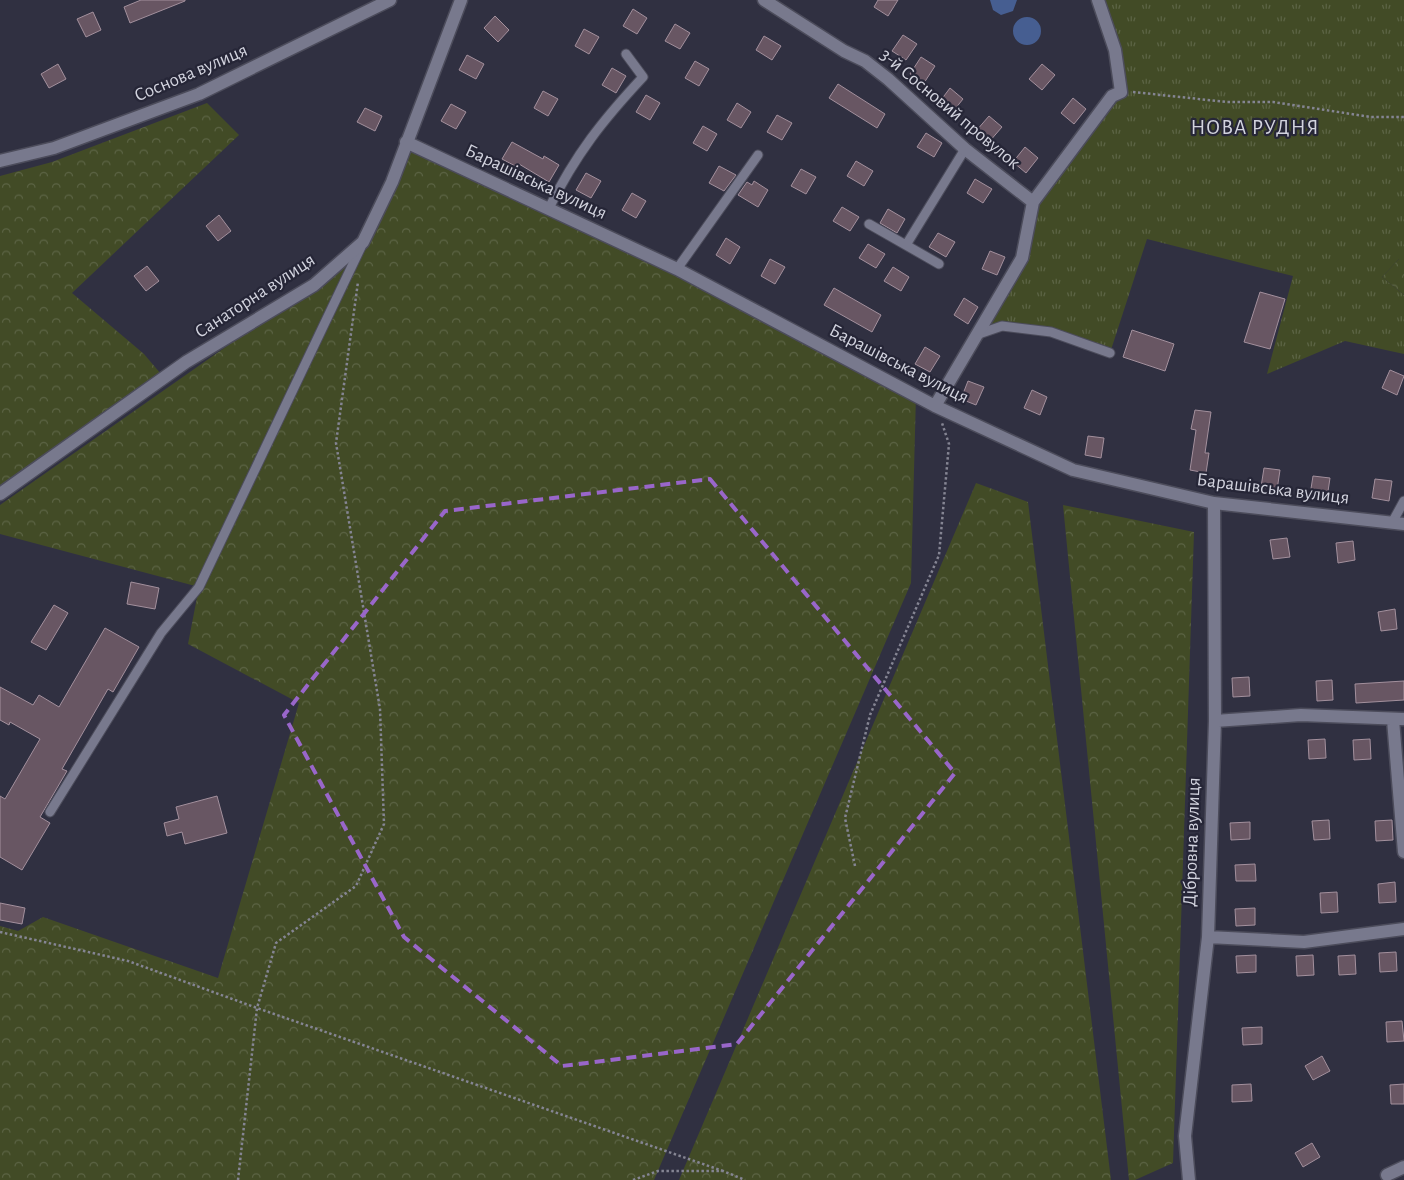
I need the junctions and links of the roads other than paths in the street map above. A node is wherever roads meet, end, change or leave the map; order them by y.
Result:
1 (461, 0) edge
2 (764, 0) edge
3 (1098, 0) edge
4 (383, 1) edge
5 (626, 54) dead end
6 (406, 142) junction
7 (965, 149) junction
8 (758, 155) dead end
9 (0, 161) edge
10 (1032, 202) junction
11 (549, 208) junction
12 (869, 224) dead end
13 (363, 242) junction
14 (906, 245) junction
15 (939, 264) dead end
16 (677, 269) junction
17 (976, 335) junction
18 (1110, 353) dead end
19 (935, 406) junction
20 (0, 494) edge
21 (1404, 501) edge
22 (1214, 503) junction
23 (1398, 523) edge
24 (1399, 720) edge
25 (1215, 721) junction
26 (50, 812) dead end
27 (1404, 852) edge
28 (1404, 929) edge
29 (1208, 937) junction
30 (1404, 1167) edge
31 (1386, 1175) dead end
32 (1189, 1180) edge

1 - 6 street, Санаторна вулиця
2 - 7 street, 3-й Сосновий провулок
3 - 10 street
4 - 9 street, Соснова вулиця
5 - 11 lane
6 - 11 street, Барашівська вулиця
6 - 13 street, Санаторна вулиця
7 - 10 street, 3-й Сосновий провулок
7 - 14 lane
8 - 16 lane
10 - 17 street
11 - 16 street, Барашівська вулиця
12 - 14 lane
13 - 20 street, Санаторна вулиця
13 - 26 lane
14 - 15 lane
16 - 19 street, Барашівська вулиця
17 - 18 lane
17 - 19 street
19 - 22 street, Барашівська вулиця
21 - 23 lane
22 - 23 street, Барашівська вулиця
22 - 25 street, Дібровна вулиця
24 - 25 street
24 - 27 street
25 - 29 street, Дібровна вулиця
28 - 29 street
29 - 32 street, Дібровна вулиця
30 - 31 street

